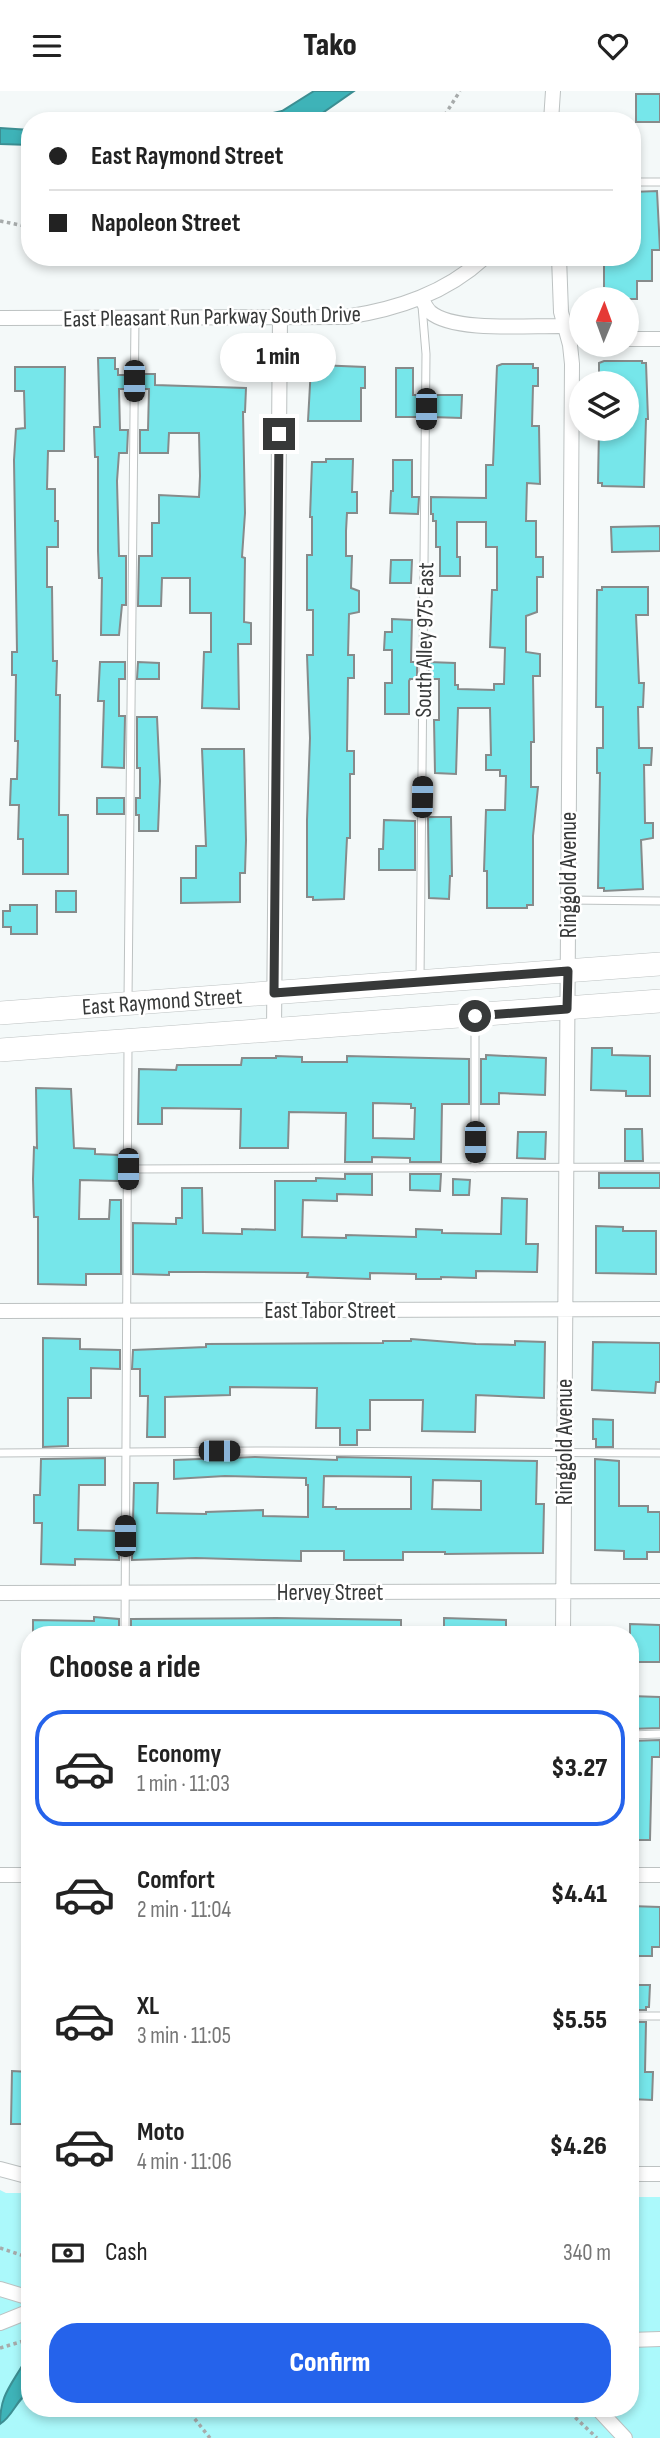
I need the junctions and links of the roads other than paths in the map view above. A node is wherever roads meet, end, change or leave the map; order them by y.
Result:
1 (553, 91) edge
2 (552, 112) edge
3 (641, 182) edge
4 (660, 182) edge
5 (473, 266) edge
6 (559, 266) edge
7 (421, 298) junction
8 (0, 319) edge
9 (135, 319) junction
10 (280, 319) junction
11 (565, 326) junction
12 (569, 328) edge
13 (639, 339) edge
14 (660, 339) edge
15 (567, 900) junction
16 (660, 901) edge
17 (660, 964) edge
18 (568, 971) junction
19 (421, 982) junction
20 (274, 993) junction
21 (660, 1001) edge
22 (128, 1003) junction
23 (567, 1009) junction
24 (0, 1013) edge
25 (475, 1016) junction
26 (274, 1031) junction
27 (128, 1041) junction
28 (0, 1050) edge
29 (566, 1167) junction
30 (660, 1167) edge
31 (475, 1168) junction
32 (128, 1169) junction
33 (660, 1308) edge
34 (565, 1309) junction
35 (127, 1310) junction
36 (0, 1311) edge
37 (125, 1452) junction
38 (564, 1452) junction
39 (0, 1453) edge
40 (660, 1453) edge
41 (563, 1591) junction
42 (660, 1591) edge
43 (125, 1592) junction
44 (0, 1593) edge
45 (125, 1626) edge
46 (563, 1626) edge
47 (660, 1734) edge
48 (639, 1735) edge
49 (0, 1875) edge
50 (21, 1875) edge
51 (639, 1875) edge
52 (660, 1875) edge
53 (639, 2016) edge
54 (660, 2016) edge
55 (0, 2169) edge
56 (639, 2174) edge
57 (660, 2174) edge
58 (21, 2175) edge
59 (0, 2289) edge
60 (21, 2295) edge
61 (21, 2315) edge
62 (0, 2323) edge
63 (660, 2339) edge
64 (639, 2340) edge
65 (605, 2417) edge
66 (625, 2438) edge

1 - 2 street
3 - 4 lane
5 - 7 street, East Pleasant Run Parkway South Drive
6 - 11 street
7 - 10 street, East Pleasant Run Parkway South Drive
7 - 11 street
7 - 19 lane, South Alley 975 East
8 - 9 street, East Pleasant Run Parkway South Drive
9 - 10 street, East Pleasant Run Parkway South Drive
9 - 22 lane
10 - 20 street
11 - 12 street
11 - 15 street, Ringgold Avenue
13 - 14 street
15 - 16 lane
15 - 18 street, Ringgold Avenue
17 - 18 main road, East Raymond Street
18 - 19 main road, East Raymond Street
18 - 23 street, Ringgold Avenue
19 - 20 main road, East Raymond Street
20 - 22 main road, East Raymond Street
20 - 26 street
21 - 23 main road, East Raymond Street
22 - 24 main road, East Raymond Street
23 - 25 main road, East Raymond Street
23 - 29 street, Ringgold Avenue
25 - 26 main road, East Raymond Street
25 - 31 lane
26 - 27 main road, East Raymond Street
27 - 28 main road, East Raymond Street
27 - 32 lane
29 - 30 lane
29 - 31 lane
29 - 34 street, Ringgold Avenue
31 - 32 lane
32 - 35 lane
33 - 34 street, East Tabor Street
34 - 35 street, East Tabor Street
34 - 38 street, Ringgold Avenue
35 - 36 street, East Tabor Street
35 - 37 lane
37 - 38 lane
37 - 39 lane
37 - 43 lane
38 - 40 lane
38 - 41 street, Ringgold Avenue
41 - 42 street, Hervey Street
41 - 43 street, Hervey Street
41 - 46 street, Ringgold Avenue
43 - 44 street, Hervey Street
43 - 45 lane
47 - 48 lane
49 - 50 street
51 - 52 street
53 - 54 lane
55 - 58 street
56 - 57 street
59 - 60 street
61 - 62 street
63 - 64 street
65 - 66 street

